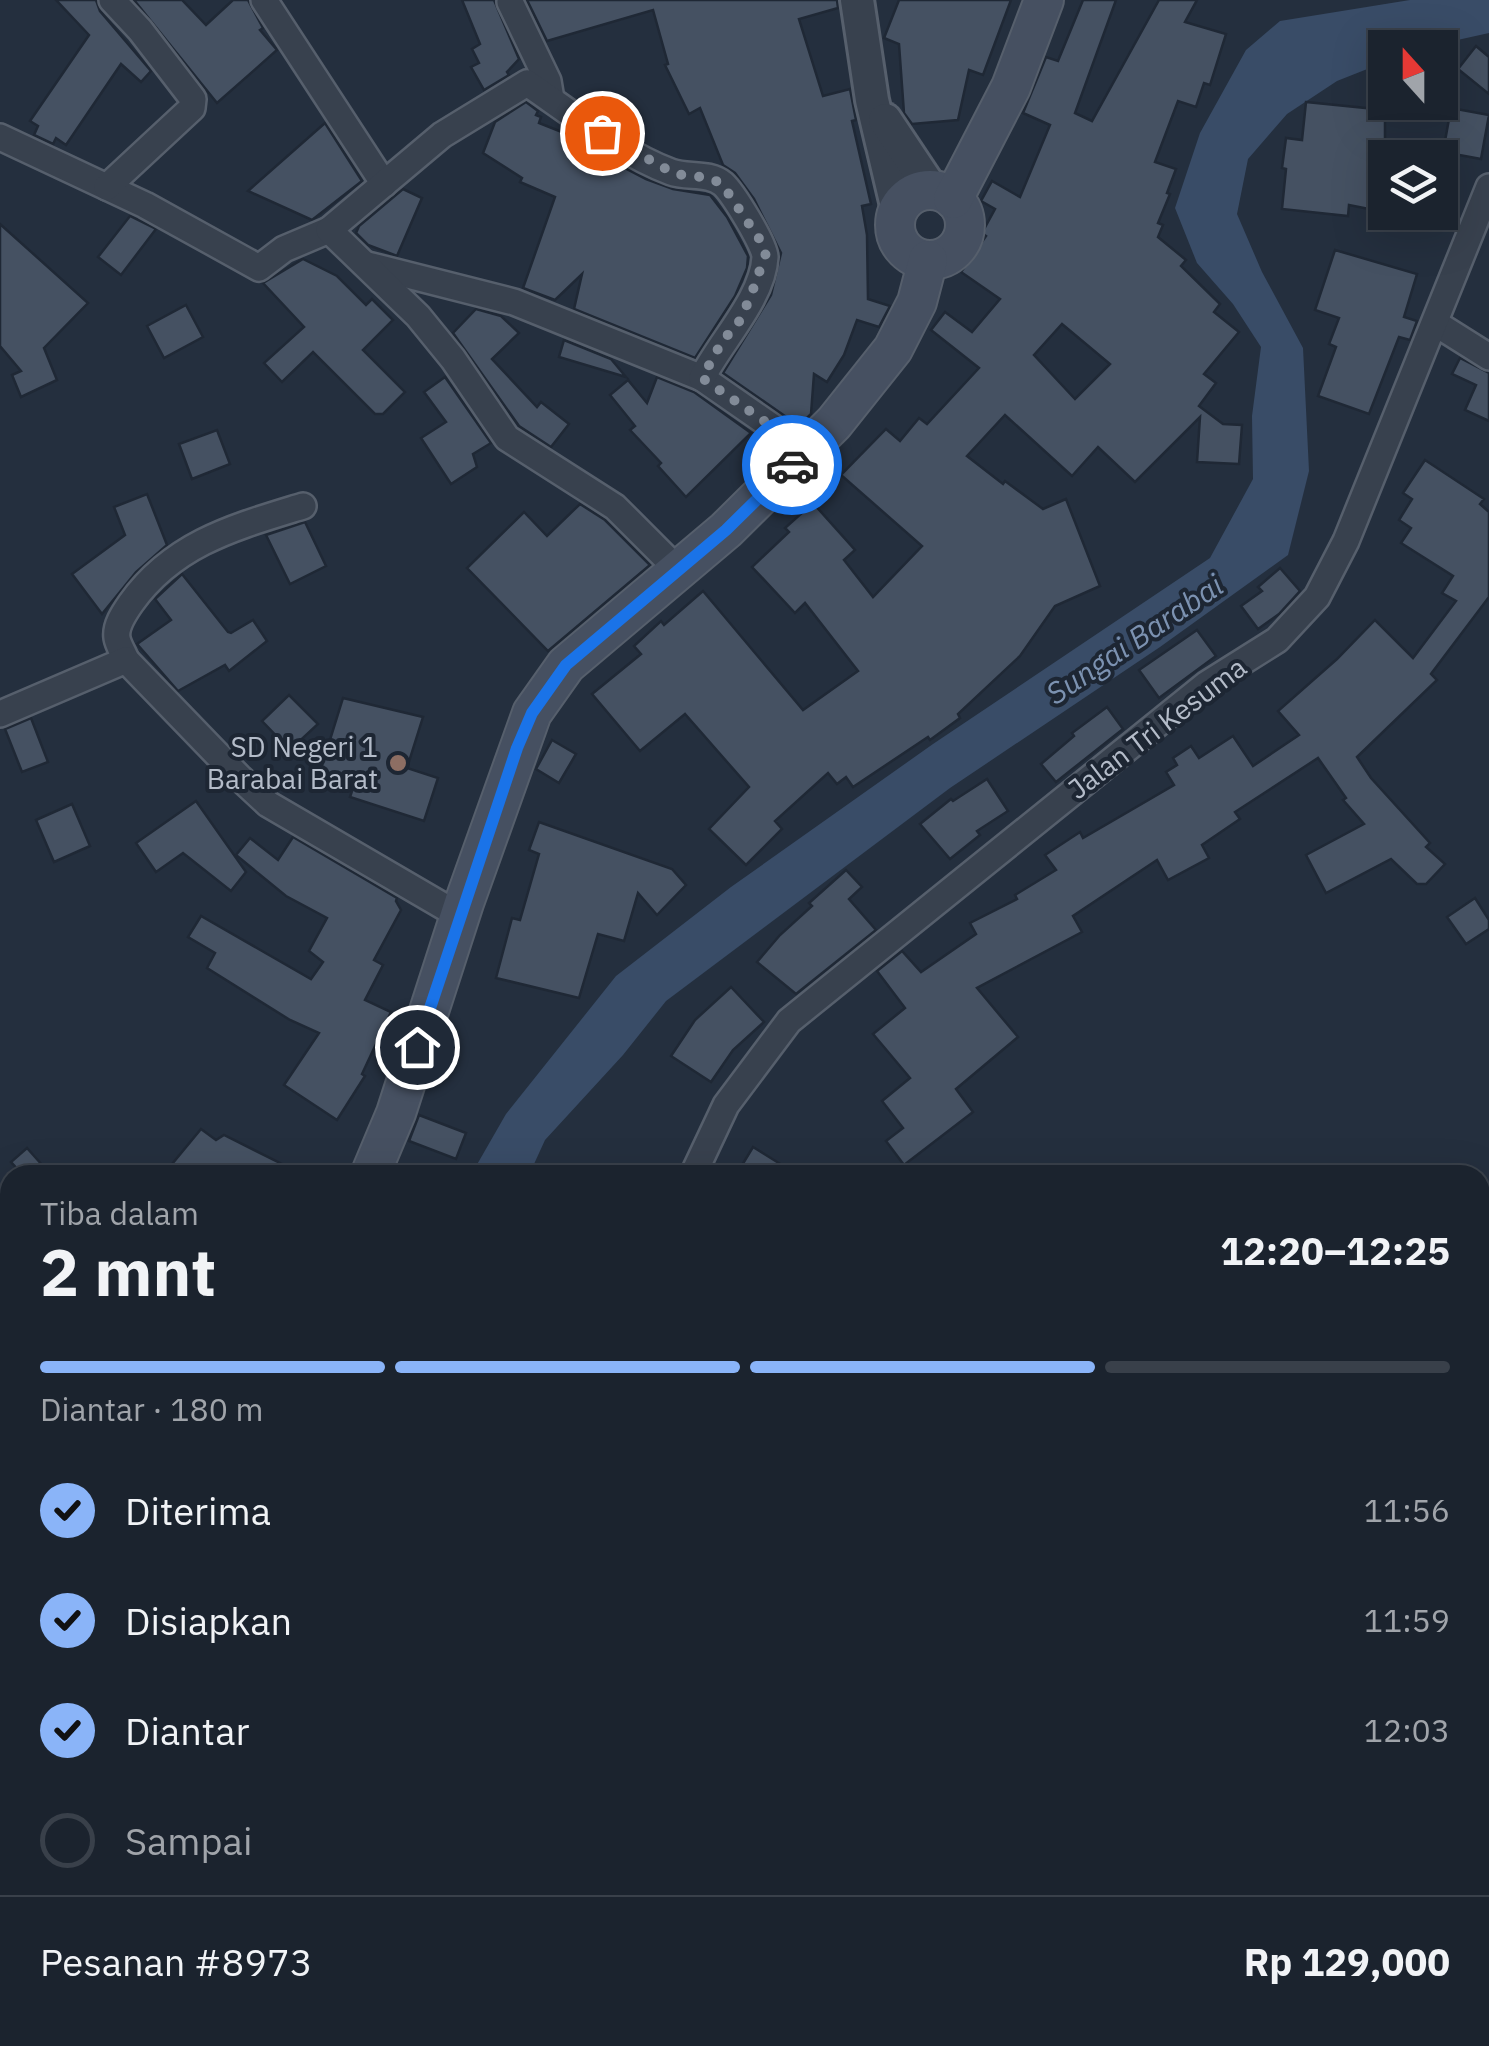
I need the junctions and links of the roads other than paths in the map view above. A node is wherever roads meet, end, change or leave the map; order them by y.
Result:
1 (112, 0) edge
2 (264, 0) edge
3 (857, 0) edge
4 (1044, 0) edge
5 (510, 2) edge
6 (551, 99) junction
7 (872, 100) junction
8 (0, 137) edge
9 (384, 184) junction
10 (107, 187) junction
11 (1489, 187) edge
12 (942, 194) junction
13 (898, 210) junction
14 (1482, 225) edge
15 (328, 230) junction
16 (928, 260) junction
17 (364, 264) junction
18 (1435, 323) junction
19 (1489, 357) edge
20 (702, 378) junction
21 (806, 450) junction
22 (303, 506) dead end
23 (678, 570) junction
24 (126, 660) junction
25 (0, 714) edge
26 (460, 916) junction
27 (374, 1165) edge
28 (698, 1165) edge

1 - 10 street
2 - 9 street
3 - 7 street
4 - 12 main road
5 - 6 street
6 - 9 street
6 - 20 street
7 - 12 street
7 - 13 street
8 - 10 street
9 - 15 street
10 - 15 street
11 - 14 street, Jalan Tri Kesuma
12 - 13 main road
12 - 16 main road
13 - 16 main road
14 - 18 street, Jalan Tri Kesuma
15 - 17 street
16 - 21 main road
17 - 20 street
17 - 23 street
18 - 19 street
18 - 28 street, Jalan Tri Kesuma
20 - 21 street
21 - 23 main road
22 - 24 street
23 - 26 main road
24 - 25 street
24 - 26 street
26 - 27 main road

